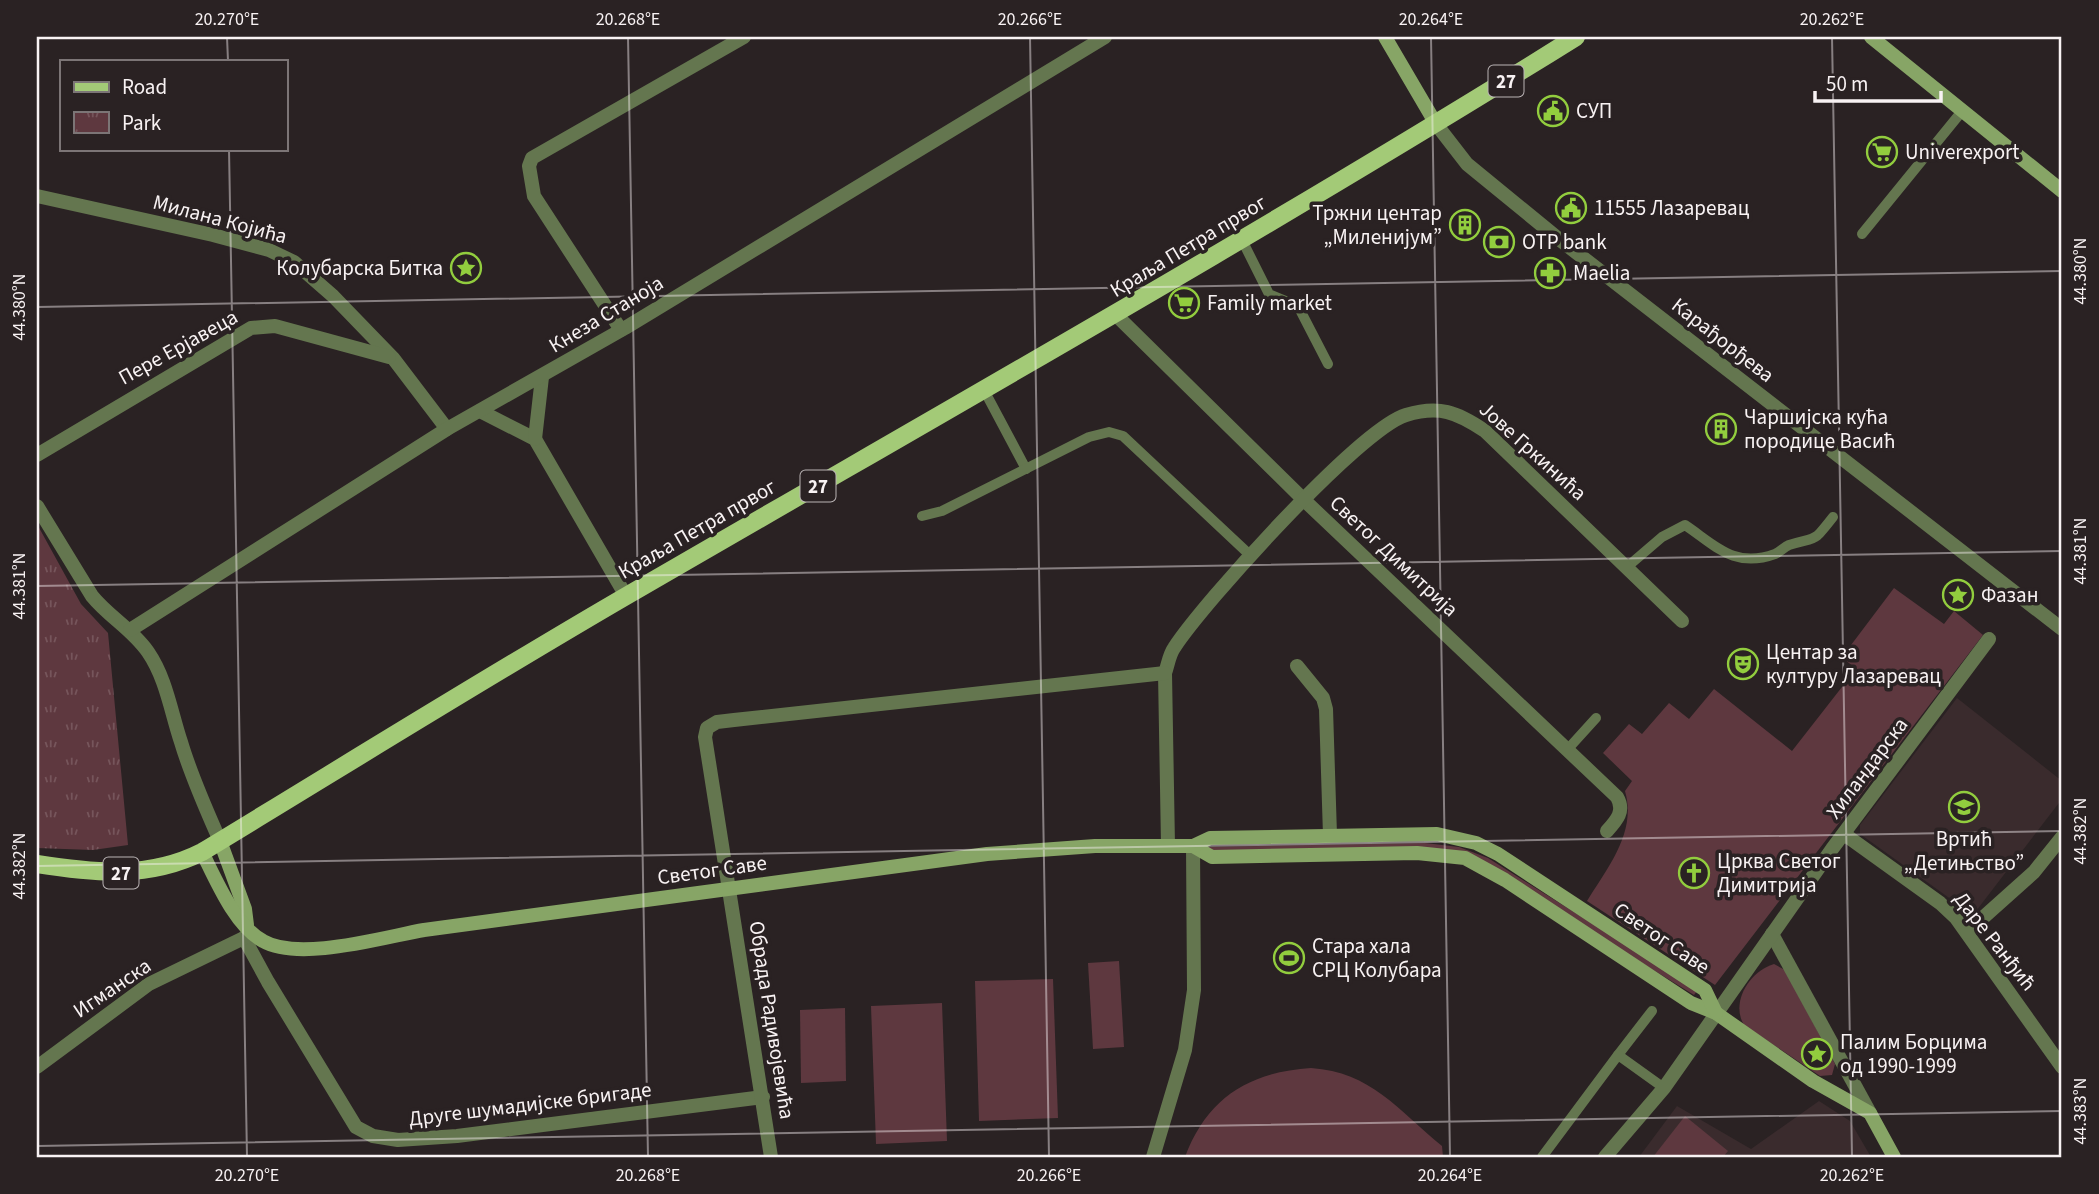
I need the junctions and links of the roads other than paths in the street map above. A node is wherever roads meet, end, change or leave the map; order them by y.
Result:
1 (744, 37) edge
2 (1105, 37) edge
3 (1385, 37) edge
4 (1576, 37) edge
5 (1871, 37) edge
6 (1964, 110) junction
7 (1436, 124) junction
8 (2062, 191) edge
9 (37, 196) edge
10 (1862, 234) dead end
11 (1241, 240) junction
12 (1116, 315) junction
13 (621, 330) junction
14 (393, 358) junction
15 (1328, 364) dead end
16 (542, 377) junction
17 (984, 390) junction
18 (480, 411) junction
19 (447, 429) junction
20 (535, 439) junction
21 (37, 455) edge
22 (1026, 469) junction
23 (1304, 500) junction
24 (37, 506) edge
25 (922, 516) dead end
26 (1833, 517) dead end
27 (1251, 556) junction
28 (1627, 567) junction
29 (626, 596) junction
30 (1682, 621) dead end
31 (2062, 629) edge
32 (130, 630) junction
33 (1989, 639) dead end
34 (1297, 666) dead end
35 (1166, 673) junction
36 (1596, 718) dead end
37 (1567, 750) junction
38 (1607, 831) dead end
39 (1844, 834) junction
40 (1330, 835) junction
41 (2062, 837) edge
42 (220, 841) junction
43 (1168, 845) junction
44 (1193, 846) junction
45 (202, 852) junction
46 (37, 864) edge
47 (731, 889) junction
48 (248, 932) junction
49 (1967, 932) junction
50 (1772, 934) junction
51 (1652, 1011) dead end
52 (1716, 1013) junction
53 (1618, 1055) junction
54 (37, 1067) edge
55 (2062, 1067) edge
56 (1664, 1088) junction
57 (763, 1097) junction
58 (1870, 1112) junction
59 (771, 1157) edge
60 (1153, 1157) edge
61 (1542, 1157) edge
62 (1605, 1157) edge
63 (1894, 1157) edge

1 - 13 street
2 - 13 street, Кнеза Станоја
3 - 7 street
4 - 7 main road, 27
5 - 6 street
6 - 8 street
6 - 10 lane
7 - 11 main road, Краља Петра првог / 27
7 - 31 street, Карађорђева
9 - 14 street, Милана Којића
11 - 12 main road, Краља Петра првог / 27
11 - 15 lane
12 - 17 main road, Краља Петра првог / 27
12 - 23 street, Светог Димитрија
13 - 16 street, Кнеза Станоја
14 - 19 street, Милана Којића
14 - 21 street, Пере Ерјавеца
16 - 18 street, Кнеза Станоја
16 - 20 street
17 - 22 lane
17 - 29 main road, Краља Петра првог / 27
18 - 19 street, Кнеза Станоја
18 - 20 street
19 - 32 street, Кнеза Станоја
20 - 29 street
22 - 25 lane
22 - 27 lane
23 - 27 street, Јове Гркинића
23 - 28 street, Јове Гркинића
23 - 37 street, Светог Димитрија
24 - 32 street
26 - 28 lane
27 - 35 street, Јове Гркинића
28 - 30 street, Јове Гркинића
29 - 42 main road, Краља Петра првог / 27
32 - 42 street
33 - 39 street, Хиландарска
34 - 40 street
35 - 43 street
35 - 47 street, Обрада Радивојевића
36 - 37 lane
37 - 38 street, Светог Димитрија
39 - 49 street, Даре Ранђић
39 - 50 street, Хиландарска
40 - 44 street, Светог Саве
40 - 52 street, Светог Саве
41 - 49 street
42 - 45 main road, Краља Петра првог / 27
42 - 48 street, Друге шумадијске бригаде
43 - 44 street, Светог Саве
43 - 47 street, Светог Саве
44 - 52 street, Светог Саве
44 - 60 street
45 - 46 main road, 27
45 - 48 street, Друге шумадијске бригаде
47 - 48 street, Светог Саве
47 - 57 street, Обрада Радивојевића
48 - 54 street, Игманска
48 - 57 street, Друге шумадијске бригаде
49 - 55 street, Даре Ранђић
50 - 52 street, Хиландарска
50 - 58 street
51 - 53 lane
52 - 56 street, Хиландарска
52 - 58 street
53 - 56 lane
53 - 61 lane
56 - 62 street, Хиландарска
57 - 59 street, Обрада Радивојевића
58 - 63 street

